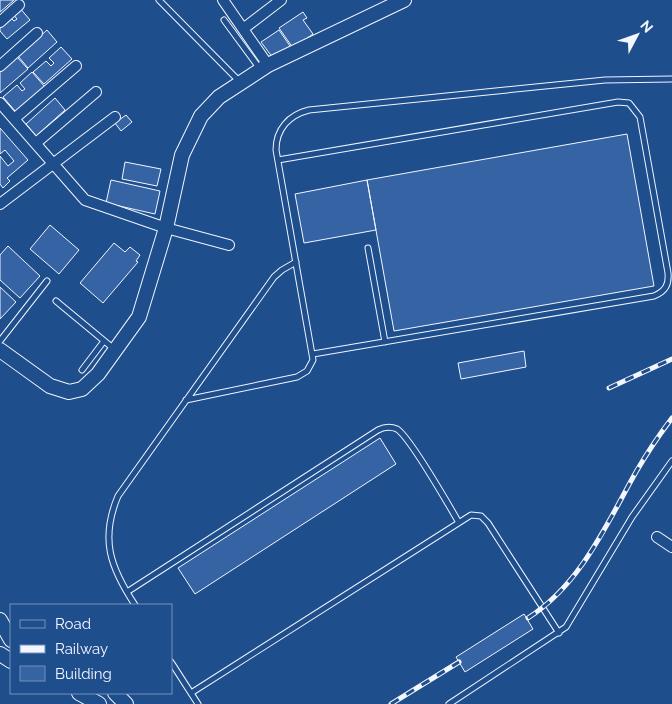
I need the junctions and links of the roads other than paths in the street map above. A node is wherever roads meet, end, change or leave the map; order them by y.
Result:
1 (160, 0) edge
2 (223, 0) edge
3 (281, 0) edge
4 (404, 0) edge
5 (19, 5) dead end
6 (224, 20) dead end
7 (0, 22) edge
8 (243, 29) junction
9 (38, 33) dead end
10 (0, 66) edge
11 (76, 66) dead end
12 (264, 67) junction
13 (672, 79) edge
14 (241, 82) junction
15 (96, 92) dead end
16 (0, 103) edge
17 (115, 117) dead end
18 (14, 118) junction
19 (36, 143) junction
20 (278, 160) junction
21 (55, 164) junction
22 (0, 204) edge
23 (166, 228) junction
24 (229, 245) dead end
25 (368, 248) dead end
26 (296, 262) junction
27 (47, 281) dead end
28 (56, 301) dead end
29 (0, 341) edge
30 (104, 341) junction
31 (385, 342) junction
32 (0, 350) edge
33 (116, 351) junction
34 (313, 354) junction
35 (82, 370) dead end
36 (186, 400) junction
37 (672, 461) edge
38 (458, 522) junction
39 (657, 537) dead end
40 (672, 547) edge
41 (126, 592) junction
42 (134, 604) edge
43 (0, 620) edge
44 (559, 633) junction
45 (10, 638) edge
46 (172, 664) edge
47 (191, 693) junction
48 (81, 694) edge
49 (116, 694) edge
50 (99, 704) edge
51 (126, 704) edge
52 (198, 704) edge
53 (449, 704) edge

1 - 14 lane
2 - 8 street
3 - 8 street
4 - 12 street
5 - 7 street
6 - 12 lane
8 - 12 street
9 - 10 street
11 - 18 street
12 - 14 street
13 - 20 lane
14 - 23 street
15 - 19 street
16 - 18 street
17 - 21 street
18 - 19 street
19 - 21 street
20 - 26 lane
20 - 31 lane
21 - 22 street
21 - 23 street
23 - 24 street
23 - 33 street
25 - 31 lane
26 - 34 lane
26 - 36 lane
27 - 29 lane
28 - 30 lane
30 - 33 lane
30 - 35 lane
31 - 34 lane
32 - 33 street
34 - 36 lane
36 - 41 lane
37 - 44 lane
38 - 41 lane
38 - 44 lane
38 - 47 lane
39 - 40 street
41 - 42 lane
43 - 45 street
44 - 53 lane
46 - 47 lane
47 - 52 lane
48 - 50 street
49 - 51 street

